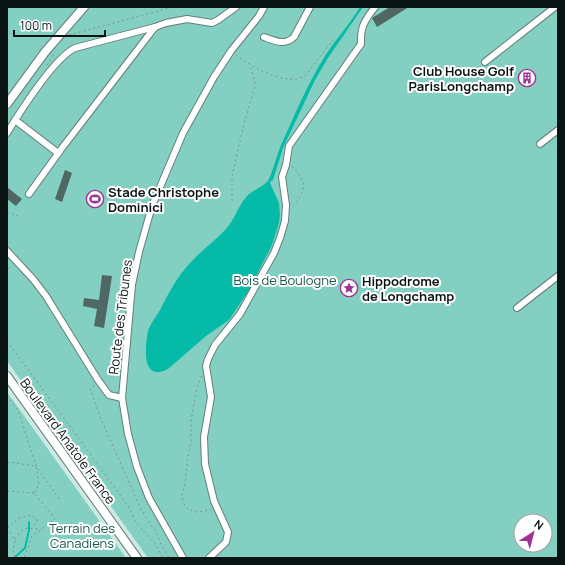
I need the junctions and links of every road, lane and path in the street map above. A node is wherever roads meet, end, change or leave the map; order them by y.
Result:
1 (84, 7) edge
2 (173, 7) edge
3 (236, 7) edge
4 (264, 7) edge
5 (310, 7) edge
6 (375, 7) edge
7 (555, 7) edge
8 (155, 27) junction
9 (60, 35) junction
10 (264, 37) dead end
11 (334, 39) dead end
12 (231, 51) junction
13 (485, 62) dead end
14 (250, 65) junction
15 (7, 104) edge
16 (15, 120) junction
17 (558, 130) edge
18 (7, 133) edge
19 (540, 144) dead end
20 (58, 153) junction
21 (287, 160) junction
22 (29, 194) dead end
23 (232, 201) dead end
24 (7, 212) edge
25 (286, 214) junction
26 (21, 217) dead end
27 (7, 251) edge
28 (558, 276) edge
29 (517, 308) dead end
30 (7, 341) edge
31 (206, 366) junction
32 (7, 376) edge
33 (98, 380) junction
34 (7, 396) edge
35 (122, 398) junction
36 (7, 462) edge
37 (36, 466) junction
38 (7, 491) edge
39 (34, 493) junction
40 (60, 500) dead end
41 (218, 509) junction
42 (33, 527) junction
43 (8, 528) edge
44 (41, 529) junction
45 (15, 540) junction
46 (14, 558) edge
47 (24, 558) edge
48 (137, 558) edge
49 (163, 558) edge
50 (169, 558) edge
51 (183, 558) edge
52 (208, 558) edge

1 - 9 main road
2 - 9 path
3 - 8 lane
4 - 12 lane, Route des Tribunes
5 - 10 lane
6 - 21 lane
7 - 13 lane
8 - 16 lane
8 - 20 lane
9 - 15 main road
11 - 14 path
12 - 14 path
12 - 35 lane, Route des Tribunes
14 - 23 path
16 - 18 lane
16 - 20 lane
17 - 19 lane
20 - 22 lane
21 - 25 lane
21 - 25 path
24 - 26 path
25 - 31 lane
27 - 33 lane
28 - 29 lane
30 - 49 path
31 - 41 lane
31 - 41 path
32 - 48 main road, Boulevard Anatole France
33 - 35 lane
33 - 50 path
34 - 37 path
35 - 51 lane, Route des Tribunes
36 - 37 path
37 - 39 path
37 - 40 path
38 - 39 path
39 - 44 path
41 - 52 lane
42 - 43 path
42 - 44 path
42 - 45 path
43 - 45 path
44 - 47 path
45 - 46 path

